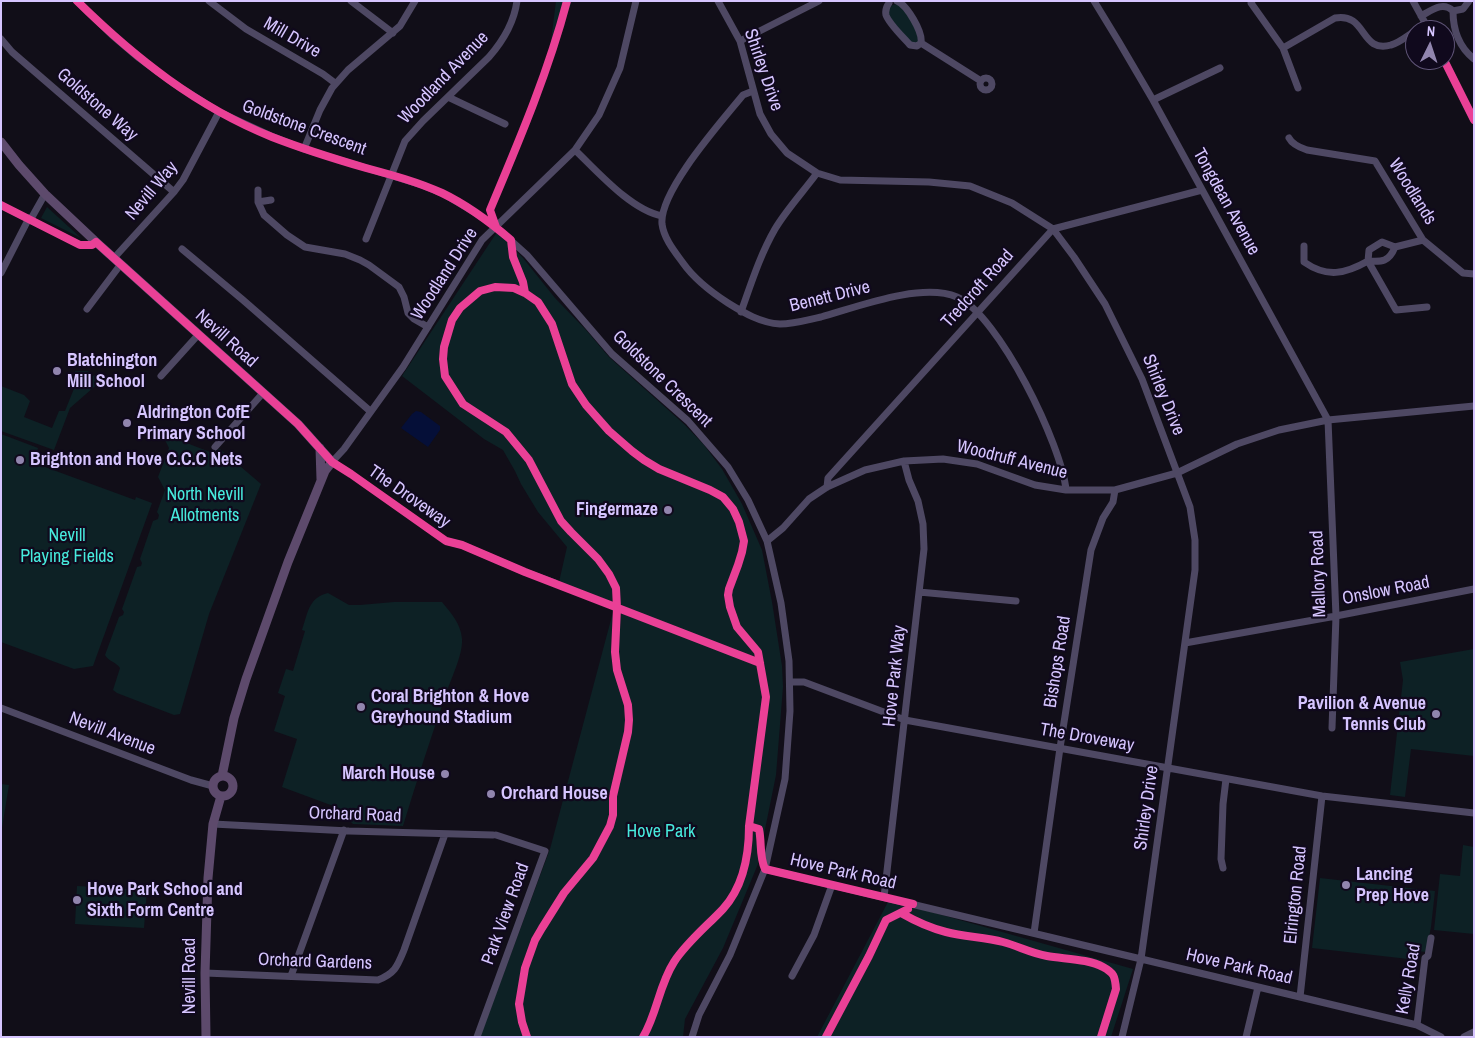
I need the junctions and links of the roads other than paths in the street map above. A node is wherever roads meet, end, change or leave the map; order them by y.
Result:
1 (77, 1) edge
2 (209, 1) edge
3 (351, 1) edge
4 (415, 1) edge
5 (516, 1) edge
6 (636, 1) edge
7 (718, 1) edge
8 (819, 1) edge
9 (1094, 1) edge
10 (1252, 1) edge
11 (1413, 1) edge
12 (1469, 1) edge
13 (892, 2) edge
14 (1453, 11) junction
15 (1421, 16) junction
16 (1423, 20) edge
17 (393, 33) junction
18 (1405, 38) edge
19 (1, 39) edge
20 (740, 41) junction
21 (921, 43) junction
22 (1283, 48) junction
23 (1474, 59) edge
24 (1220, 68) dead end
25 (1449, 70) edge
26 (981, 81) dead end
27 (335, 83) junction
28 (1298, 88) dead end
29 (753, 91) junction
30 (448, 97) junction
31 (1153, 100) junction
32 (220, 112) junction
33 (1474, 120) edge
34 (505, 124) dead end
35 (1289, 138) dead end
36 (1, 142) edge
37 (304, 149) junction
38 (575, 150) junction
39 (817, 173) junction
40 (392, 175) junction
41 (258, 190) dead end
42 (1202, 190) junction
43 (174, 192) junction
44 (45, 194) junction
45 (271, 200) dead end
46 (258, 202) junction
47 (1, 205) edge
48 (662, 216) junction
49 (28, 218) junction
50 (496, 227) junction
51 (1053, 229) junction
52 (366, 239) dead end
53 (1424, 240) junction
54 (96, 242) junction
55 (1304, 246) dead end
56 (1395, 247) junction
57 (182, 249) dead end
58 (117, 261) junction
59 (1368, 261) junction
60 (1, 273) edge
61 (1474, 274) edge
62 (1427, 307) dead end
63 (87, 309) dead end
64 (741, 312) junction
65 (977, 312) junction
66 (428, 328) junction
67 (198, 335) junction
68 (161, 376) dead end
69 (263, 392) junction
70 (1474, 406) edge
71 (370, 411) junction
72 (1328, 420) junction
73 (215, 446) dead end
74 (320, 448) junction
75 (904, 461) junction
76 (332, 462) junction
77 (1178, 473) junction
78 (321, 482) junction
79 (827, 487) junction
80 (1066, 490) junction
81 (1115, 490) junction
82 (767, 541) junction
83 (555, 583) dead end
84 (1474, 589) edge
85 (919, 592) junction
86 (1016, 601) dead end
87 (1336, 616) junction
88 (1185, 642) junction
89 (790, 682) junction
90 (1, 708) edge
91 (905, 720) junction
92 (1332, 728) dead end
93 (1060, 748) junction
94 (1168, 768) junction
95 (222, 776) junction
96 (1226, 779) junction
97 (213, 786) junction
98 (221, 796) junction
99 (1322, 796) junction
100 (1474, 813) edge
101 (213, 824) junction
102 (344, 830) junction
103 (445, 834) junction
104 (494, 835) joint
105 (1223, 868) dead end
106 (765, 869) junction
107 (832, 885) junction
108 (884, 897) junction
109 (1034, 933) junction
110 (1431, 938) dead end
111 (1140, 959) junction
112 (205, 973) junction
113 (291, 976) junction
114 (792, 976) dead end
115 (1258, 987) junction
116 (1300, 997) junction
117 (1417, 1025) junction
118 (1474, 1032) edge
119 (1439, 1036) edge
120 (206, 1037) edge
121 (477, 1037) edge
122 (692, 1037) edge
123 (1122, 1037) edge
124 (1246, 1037) edge
125 (1464, 1037) edge

1 - 32 street, Goldstone Crescent
2 - 27 street, Mill Drive
3 - 17 street
4 - 17 street
5 - 30 street, Woodland Avenue
6 - 38 street, Woodland Drive
7 - 20 street, Shirley Drive
8 - 20 street
9 - 31 street, Tongdean Avenue
10 - 22 street
11 - 15 street
12 - 14 street
13 - 21 street
13 - 21 street
14 - 15 street
14 - 23 street
15 - 16 street
17 - 27 street
18 - 22 street
19 - 43 street, Goldstone Way
20 - 29 street, Shirley Drive
21 - 26 street
22 - 28 street
24 - 31 street
25 - 33 street
27 - 37 street
29 - 39 street, Shirley Drive
29 - 48 street
30 - 34 street
30 - 40 street, Woodland Avenue
31 - 42 street, Tongdean Avenue
32 - 37 street, Goldstone Crescent
32 - 43 street, Nevill Way
35 - 53 street, Woodlands
36 - 44 main road, Nevill Road
37 - 40 street, Goldstone Crescent
38 - 48 street
38 - 50 street, Woodland Drive
39 - 51 street, Shirley Drive
39 - 64 street
40 - 50 street, Goldstone Crescent
40 - 52 street, Woodland Avenue
41 - 46 street
42 - 51 street
42 - 72 street, Tongdean Avenue
43 - 58 street, Nevill Way
44 - 49 street
44 - 54 main road, Nevill Road
45 - 46 street
46 - 66 street
47 - 49 street
48 - 64 street, Benett Drive
49 - 54 street
49 - 60 street
50 - 66 street, Woodland Drive
50 - 82 street, Goldstone Crescent
51 - 65 street, Tredcroft Road
51 - 77 street, Shirley Drive
53 - 56 street
53 - 61 street, Woodlands
54 - 58 main road, Nevill Road
55 - 59 street
56 - 59 street
56 - 59 street
57 - 71 street
58 - 63 street, Nevill Way
58 - 67 main road, Nevill Road
59 - 62 street
64 - 65 street, Benett Drive
65 - 79 street, Tredcroft Road
65 - 80 street, Benett Drive
66 - 71 street, Woodland Drive
67 - 68 street
67 - 69 main road, Nevill Road
69 - 73 street
69 - 74 main road, Nevill Road
70 - 72 street, Woodruff Avenue
71 - 76 street, Woodland Drive
72 - 77 street, Woodruff Avenue
72 - 87 street, Mallory Road
74 - 76 main road, Nevill Road
74 - 78 main road
75 - 79 street, Woodruff Avenue
75 - 80 street, Woodruff Avenue
75 - 85 street, Hove Park Way
76 - 78 main road
76 - 83 street, The Droveway
77 - 81 street, Woodruff Avenue
77 - 88 street, Shirley Drive
78 - 95 main road
79 - 82 street, Woodruff Avenue
80 - 81 street, Woodruff Avenue
81 - 93 street, Bishops Road
82 - 89 street, Goldstone Crescent
84 - 87 street, Onslow Road
85 - 86 street
85 - 91 street, Hove Park Way
87 - 88 street, Onslow Road
87 - 92 street, Mallory Road
88 - 94 street, Shirley Drive
89 - 91 street, The Droveway
89 - 106 street, Goldstone Crescent
90 - 97 street, Nevill Avenue
91 - 93 street, The Droveway
91 - 108 street, Hove Park Way
93 - 94 street, The Droveway
93 - 109 street, Bishops Road
94 - 96 street, The Droveway
94 - 111 street, Shirley Drive
95 - 97 main road
95 - 98 main road, Nevill Road
96 - 99 street, The Droveway
96 - 105 street
97 - 98 main road
98 - 101 main road, Nevill Road
99 - 100 street, The Droveway
99 - 116 street, Elrington Road
101 - 102 street, Orchard Road
101 - 112 main road, Nevill Road
102 - 103 street, Orchard Road
102 - 113 street
103 - 104 street, Orchard Road
103 - 113 street, Orchard Gardens
104 - 121 street, Park View Road
106 - 107 street, Hove Park Road
106 - 122 street, Goldstone Crescent
107 - 108 street, Hove Park Road
107 - 114 street
108 - 109 street, Hove Park Road
109 - 111 street, Hove Park Road
110 - 117 street, Kelly Road
111 - 115 street, Hove Park Road
111 - 123 street, Shirley Drive
112 - 113 street, Orchard Gardens
112 - 120 main road, Nevill Road
115 - 116 street, Hove Park Road
115 - 124 street
116 - 117 street, Hove Park Road
117 - 119 street, Hove Park Road
118 - 125 street

